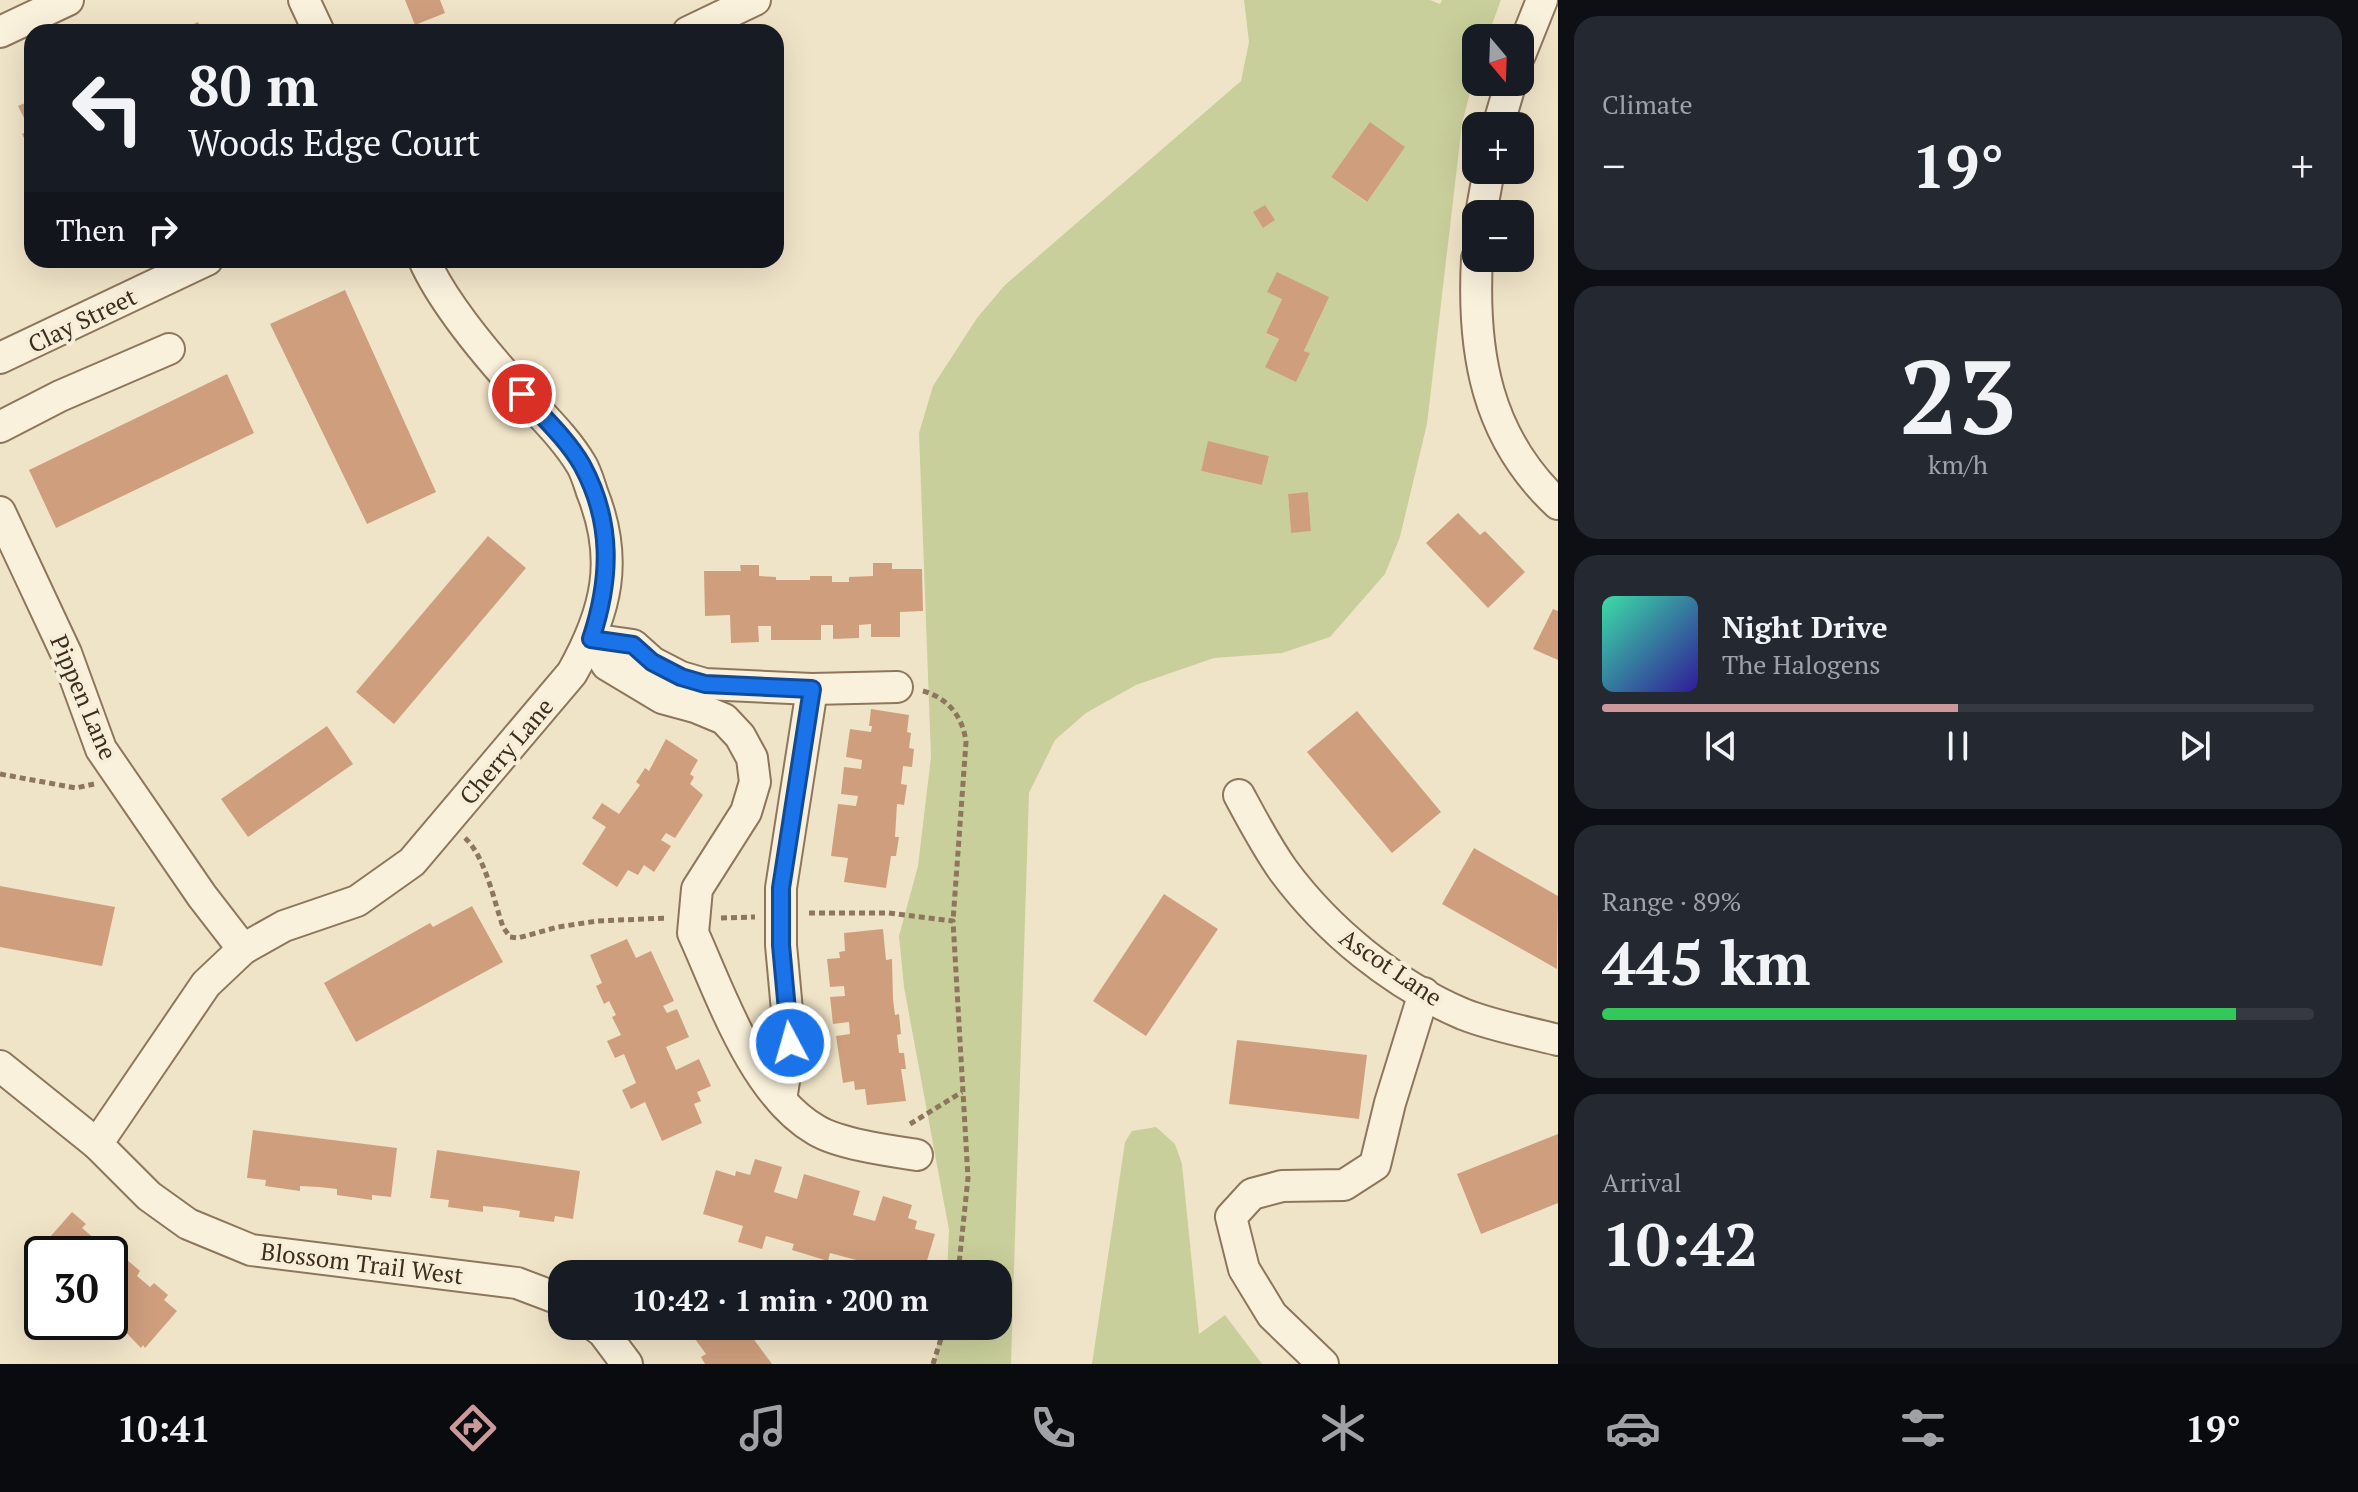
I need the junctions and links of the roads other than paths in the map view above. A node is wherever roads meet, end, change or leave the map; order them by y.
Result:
1 (68, 0) edge
2 (304, 0) edge
3 (755, 0) edge
4 (1542, 0) edge
5 (315, 24) edge
6 (705, 24) edge
7 (1532, 24) edge
8 (0, 32) edge
9 (190, 268) edge
10 (429, 268) edge
11 (1477, 272) edge
12 (169, 349) dead end
13 (0, 358) edge
14 (0, 427) edge
15 (1558, 504) edge
16 (0, 512) edge
17 (591, 639) junction
18 (897, 687) road end
19 (812, 689) junction
20 (1239, 795) dead end
21 (243, 949) junction
22 (1424, 993) junction
23 (1558, 1040) edge
24 (0, 1066) edge
25 (781, 1100) junction
26 (97, 1144) junction
27 (917, 1155) dead end
28 (548, 1295) edge
29 (609, 1340) edge
30 (627, 1364) edge
31 (1323, 1364) edge

1 - 8 street
2 - 5 street
3 - 6 street
4 - 7 street
9 - 13 street, Clay Street
10 - 17 street, Cherry Lane
11 - 15 street
12 - 14 street
16 - 21 street, Pippen Lane
17 - 19 street
17 - 21 street, Cherry Lane
17 - 25 street
18 - 19 street
19 - 25 street
20 - 22 street, Ascot Lane
21 - 26 street, Cherry Lane
22 - 23 street, Ascot Lane
22 - 31 street
24 - 26 street, Blossom Trail West
25 - 27 street
26 - 28 street, Blossom Trail West
29 - 30 street

